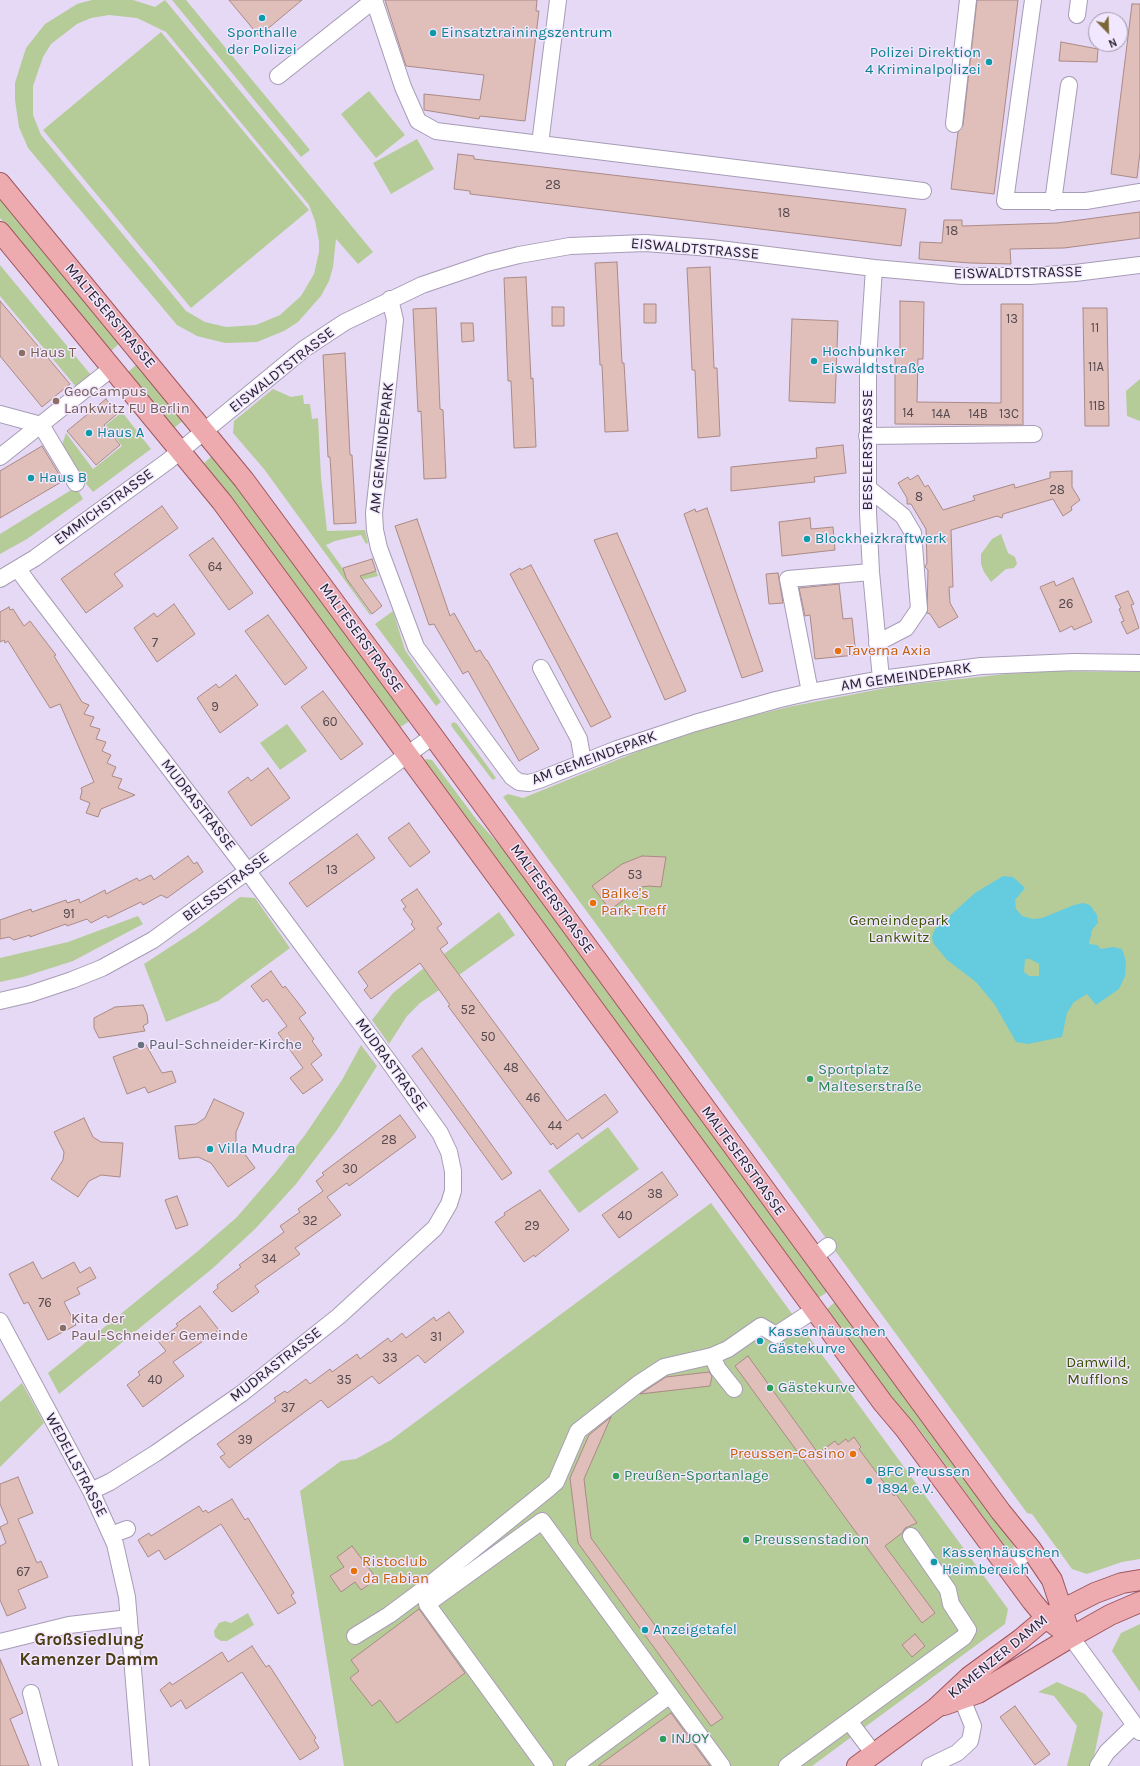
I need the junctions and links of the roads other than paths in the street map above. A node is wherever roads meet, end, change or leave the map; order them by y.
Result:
1 (558, 0) edge
2 (968, 0) edge
3 (1032, 0) edge
4 (278, 76) dead end
5 (1069, 85) dead end
6 (954, 124) dead end
7 (540, 144) junction
8 (0, 183) edge
9 (923, 191) dead end
10 (1140, 192) edge
11 (1053, 202) junction
12 (0, 232) edge
13 (1140, 265) edge
14 (874, 268) junction
15 (390, 299) junction
16 (136, 348) junction
17 (112, 368) junction
18 (0, 414) edge
19 (41, 426) junction
20 (204, 430) junction
21 (1034, 434) dead end
22 (867, 436) junction
23 (180, 451) junction
24 (0, 457) edge
25 (76, 483) dead end
26 (868, 488) junction
27 (18, 569) junction
28 (871, 572) junction
29 (0, 579) edge
30 (877, 643) junction
31 (1140, 663) edge
32 (541, 668) dead end
33 (881, 679) junction
34 (810, 692) junction
35 (433, 736) junction
36 (408, 754) junction
37 (583, 762) junction
38 (248, 871) junction
39 (0, 1001) edge
40 (839, 1291) junction
41 (814, 1310) junction
42 (0, 1320) edge
43 (712, 1356) junction
44 (734, 1389) dead end
45 (91, 1491) junction
46 (127, 1529) dead end
47 (111, 1535) junction
48 (911, 1536) dead end
49 (1031, 1549) junction
50 (1007, 1567) junction
51 (1140, 1580) edge
52 (1140, 1602) edge
53 (1054, 1613) junction
54 (129, 1618) junction
55 (355, 1636) dead end
56 (1071, 1636) junction
57 (0, 1642) edge
58 (31, 1693) dead end
59 (670, 1695) junction
60 (962, 1699) junction
61 (936, 1708) junction
62 (849, 1721) junction
63 (1138, 1731) edge
64 (874, 1754) junction
65 (50, 1766) edge
66 (141, 1766) edge
67 (545, 1766) edge
68 (574, 1766) edge
69 (722, 1766) edge
70 (787, 1766) edge
71 (857, 1766) edge
72 (930, 1766) edge
73 (1098, 1766) edge
74 (1110, 1766) edge

1 - 7 street
2 - 6 street
3 - 11 street
4 - 7 street
5 - 11 street
7 - 9 street
8 - 16 main road, MALTESERSTRASSE
10 - 11 street
12 - 17 main road, MALTESERSTRASSE
13 - 14 street, EISWALDTSTRASSE
14 - 15 street, EISWALDTSTRASSE
14 - 22 street, BESELERSTRASSE
15 - 20 street, EISWALDTSTRASSE
15 - 37 street, AM GEMEINDEPARK
16 - 17 main road
16 - 20 main road, MALTESERSTRASSE
17 - 19 street
17 - 23 main road, MALTESERSTRASSE
18 - 19 street
19 - 24 street
19 - 25 street
20 - 23 street, EMMICHSTRASSE
20 - 35 main road, MALTESERSTRASSE
21 - 22 street
22 - 26 street, BESELERSTRASSE
23 - 27 street, EMMICHSTRASSE
23 - 36 main road, MALTESERSTRASSE
26 - 28 street, BESELERSTRASSE
26 - 30 street
27 - 29 street, EMMICHSTRASSE
27 - 38 street, MUDRASTRASSE
28 - 30 street, BESELERSTRASSE
28 - 34 street
30 - 33 street, BESELERSTRASSE
31 - 33 street, AM GEMEINDEPARK
32 - 37 street
33 - 34 street, AM GEMEINDEPARK
34 - 37 street, AM GEMEINDEPARK
35 - 36 street, BELSSSTRASSE
35 - 40 main road, MALTESERSTRASSE
36 - 38 street, BELSSSTRASSE
36 - 41 main road, MALTESERSTRASSE
38 - 39 street, BELSSSTRASSE
38 - 45 street, MUDRASTRASSE
40 - 41 main road
40 - 49 main road, MALTESERSTRASSE
41 - 43 street
41 - 50 main road, MALTESERSTRASSE
42 - 45 street, WEDELLSTRASSE
43 - 44 street
43 - 55 street
45 - 47 street, WEDELLSTRASSE
46 - 47 street
47 - 54 street, WEDELLSTRASSE
48 - 62 street
49 - 50 street
49 - 53 main road, MALTESERSTRASSE
50 - 53 main road, MALTESERSTRASSE
51 - 53 main road, KAMENZER DAMM
52 - 56 main road, KAMENZER DAMM
53 - 56 main road, MALTESERSTRASSE
53 - 61 main road, KAMENZER DAMM
54 - 57 street
54 - 66 street, WEDELLSTRASSE
56 - 60 main road, KAMENZER DAMM
56 - 63 street, MALTESERSTRASSE
58 - 65 street
59 - 67 street
59 - 68 street
59 - 69 street
60 - 61 main road, KAMENZER DAMM
60 - 72 street
61 - 64 main road, KAMENZER DAMM
62 - 64 street
62 - 70 street
63 - 73 street
63 - 74 street
64 - 71 main road, KAMENZER DAMM

